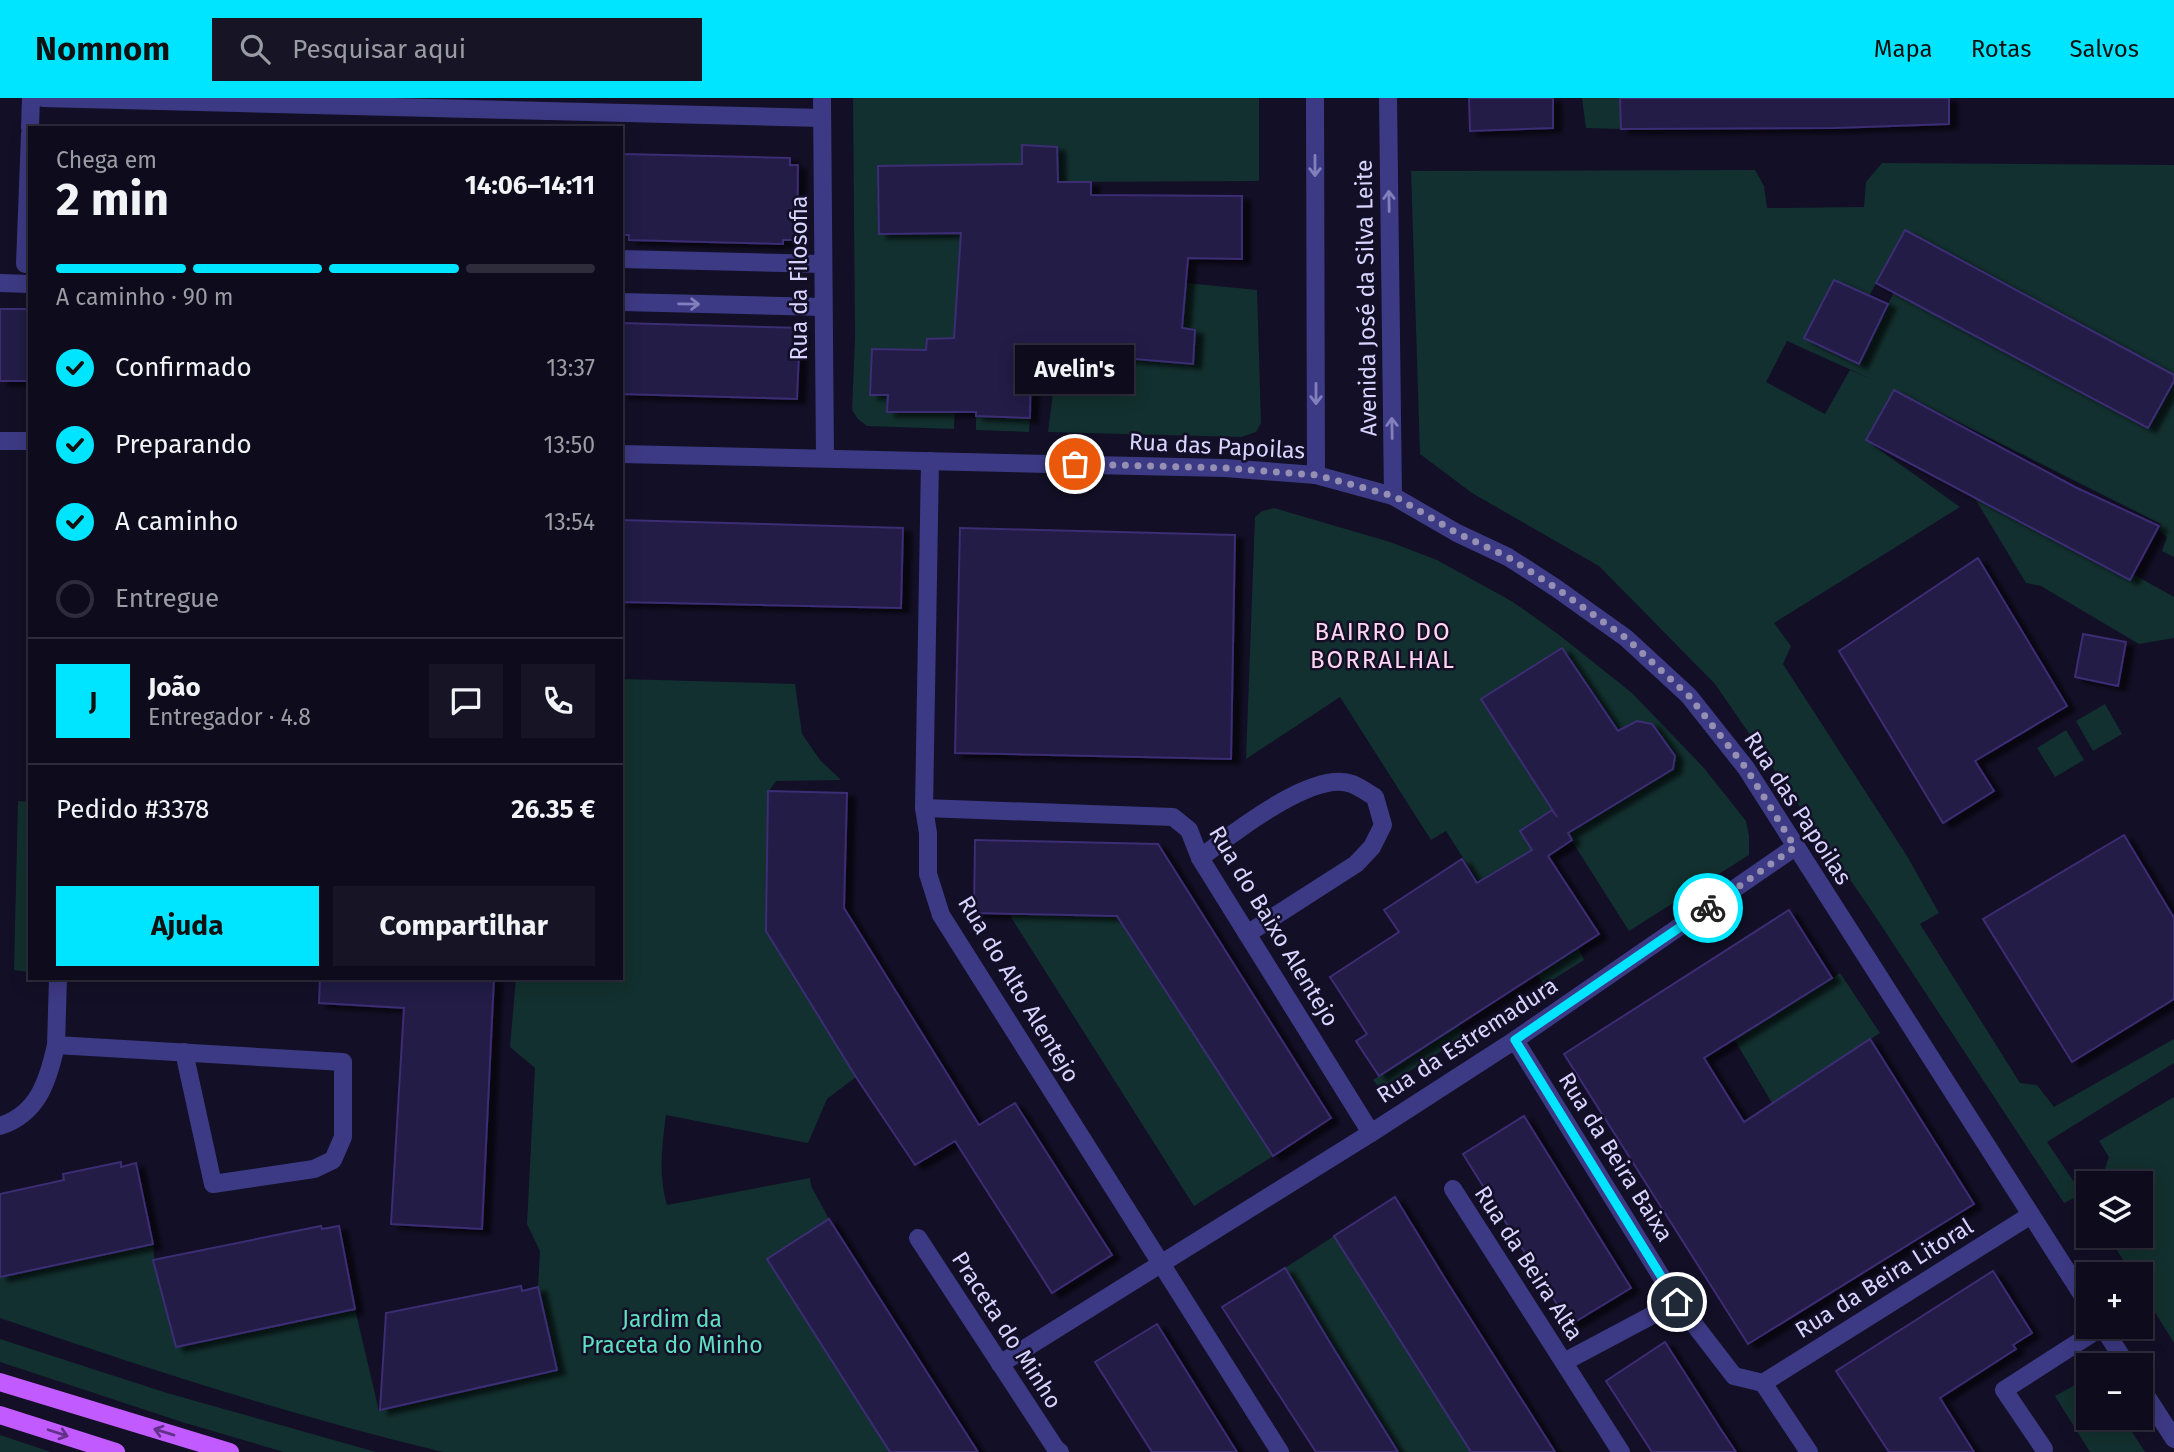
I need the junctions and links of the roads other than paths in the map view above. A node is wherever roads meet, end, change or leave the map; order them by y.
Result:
1 (31, 98) edge
2 (43, 98) edge
3 (822, 98) edge
4 (1315, 98) edge
5 (1388, 98) edge
6 (822, 118) junction
7 (30, 126) edge
8 (623, 259) edge
9 (822, 264) junction
10 (0, 283) edge
11 (28, 284) edge
12 (623, 302) edge
13 (823, 307) junction
14 (0, 441) edge
15 (28, 441) edge
16 (623, 454) edge
17 (825, 457) junction
18 (930, 461) junction
19 (1316, 475) junction
20 (1394, 496) junction
21 (924, 808) junction
22 (1795, 847) junction
23 (1200, 858) junction
24 (1247, 934) junction
25 (58, 980) edge
26 (1515, 1040) junction
27 (56, 1045) junction
28 (184, 1052) junction
29 (0, 1126) edge
30 (1371, 1133) junction
31 (1453, 1189) dead end
32 (2031, 1215) junction
33 (918, 1238) dead end
34 (1160, 1262) junction
35 (2076, 1285) edge
36 (1677, 1302) junction
37 (2083, 1339) edge
38 (1564, 1363) junction
39 (1000, 1364) junction
40 (0, 1382) edge
41 (1763, 1383) junction
42 (2153, 1406) edge
43 (0, 1415) edge
44 (2174, 1439) edge
45 (2043, 1450) dead end
46 (1058, 1451) edge
47 (116, 1452) edge
48 (230, 1452) edge
49 (1280, 1452) edge
50 (1622, 1452) edge
51 (1809, 1452) edge

1 - 7 street
2 - 6 street
3 - 6 street, Rua da Filosofia
4 -> 19 street
20 -> 5 street, Avenida José da Silva Leite
6 - 9 street, Rua da Filosofia
8 - 9 street
9 - 13 street, Rua da Filosofia
10 - 11 street
12 -> 13 street
13 - 17 street, Rua da Filosofia
14 - 15 street
16 - 17 street, Rua das Papoilas
17 - 18 street, Rua das Papoilas
18 - 19 street, Rua das Papoilas
18 - 21 street, Rua do Alto Alentejo
19 - 20 street, Rua das Papoilas
20 - 22 street, Rua das Papoilas
21 - 23 street, Rua do Baixo Alentejo
21 - 34 street, Rua do Alto Alentejo
22 - 26 street, Rua da Estremadura
22 - 32 street, Rua das Papoilas
23 - 24 street, Rua do Baixo Alentejo
23 - 24 street
24 - 30 street, Rua do Baixo Alentejo
25 - 27 street
26 - 30 street, Rua da Estremadura
26 - 36 street, Rua da Beira Baixa
27 - 28 street
27 - 29 street
28 - 28 street
30 - 34 street, Rua da Estremadura
31 - 38 street, Rua da Beira Alta
32 - 35 street, Rua das Papoilas
32 - 41 street, Rua da Beira Litoral
33 - 39 street, Praceta do Minho
34 - 39 street, Rua da Estremadura
34 - 49 street, Rua do Alto Alentejo
36 - 38 street, Rua da Beira Alta
36 - 41 street, Rua da Beira Baixa
37 - 45 street
38 - 50 street, Rua da Beira Alta
39 - 46 street, Praceta do Minho
48 -> 40 main road
41 - 51 street
42 - 44 street
43 -> 47 main road

